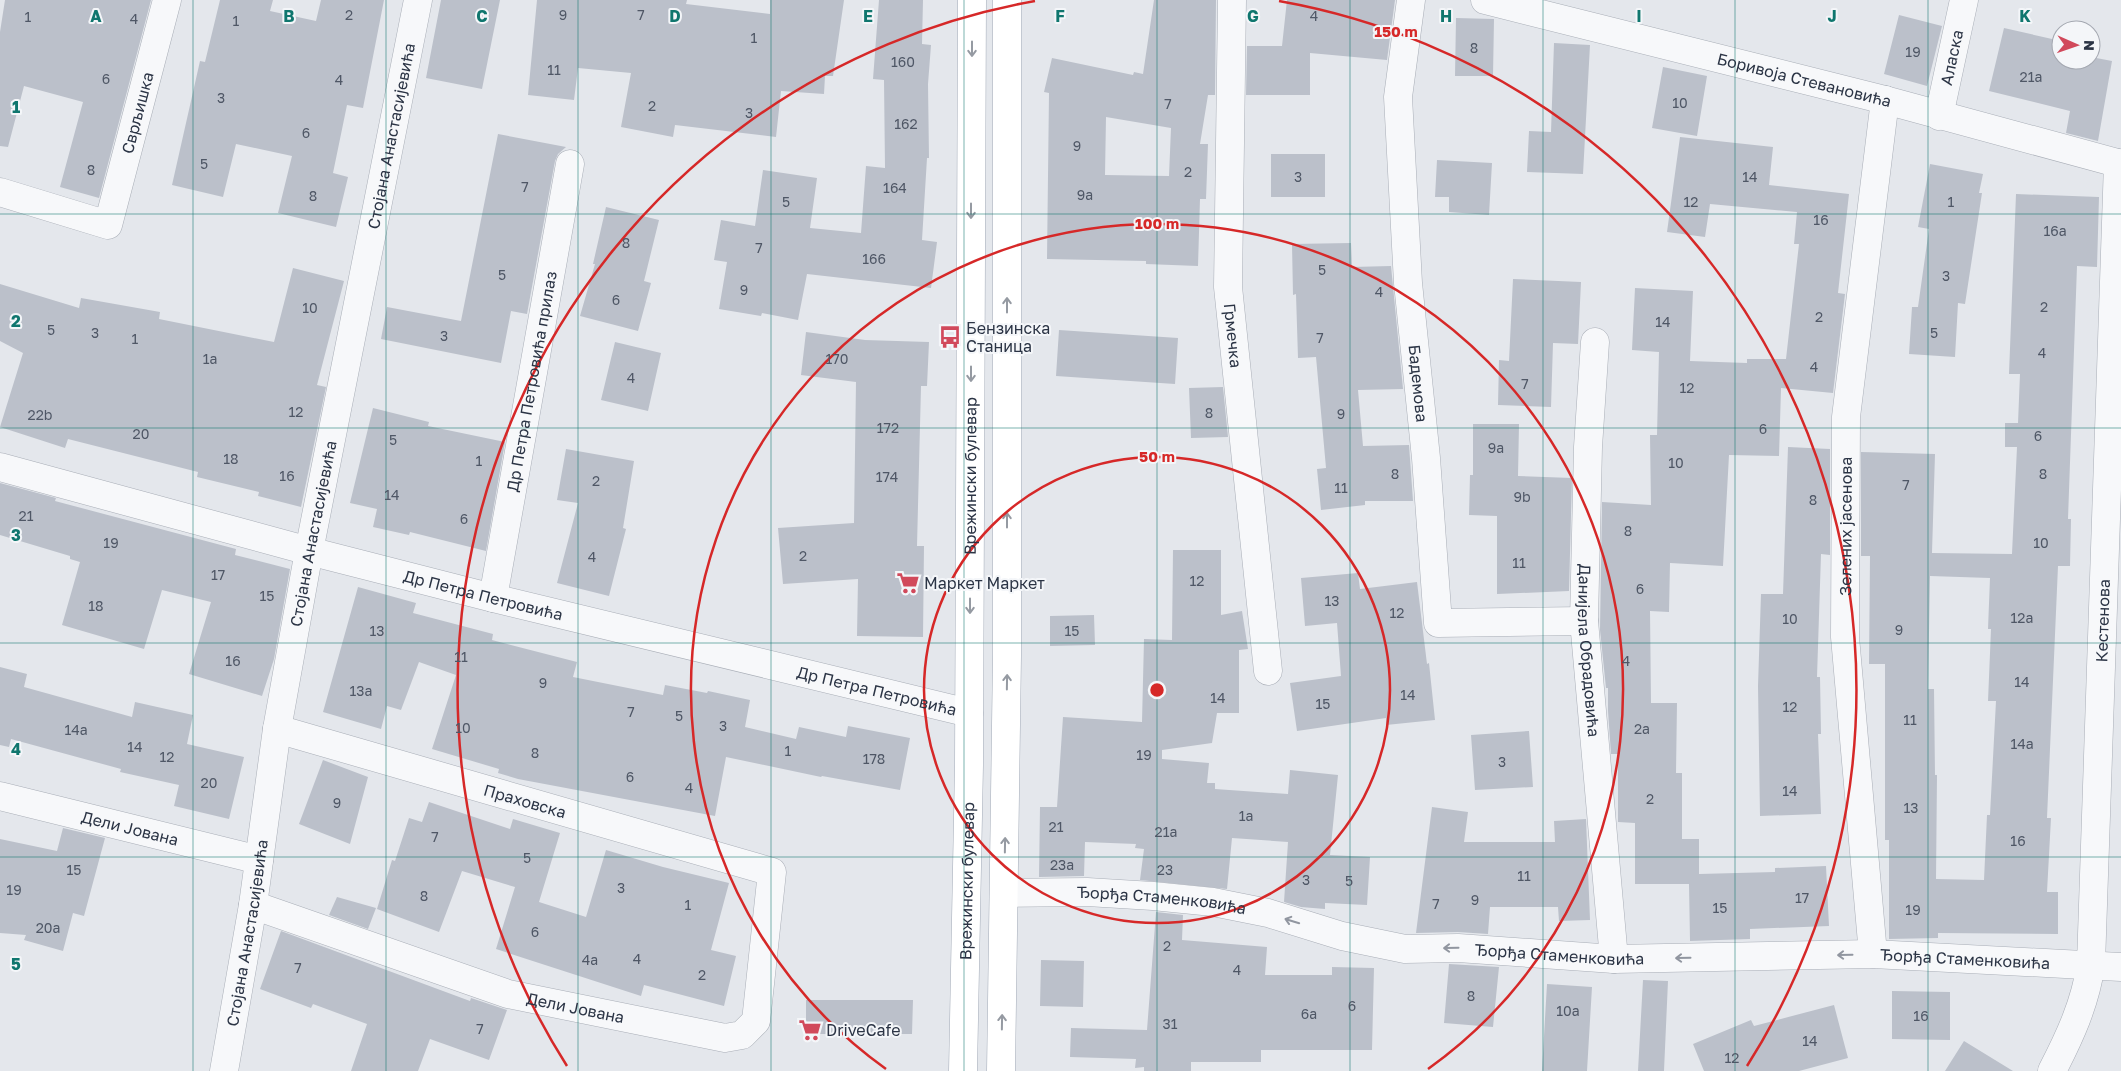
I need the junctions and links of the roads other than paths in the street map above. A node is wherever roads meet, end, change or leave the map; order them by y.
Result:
1 (167, 0) edge
2 (418, 0) edge
3 (972, 0) edge
4 (1007, 0) edge
5 (1232, 0) edge
6 (1411, 0) edge
7 (1485, 0) edge
8 (1964, 0) edge
9 (1885, 100) junction
10 (1939, 116) junction
11 (2120, 163) edge
12 (570, 164) dead end
13 (0, 192) edge
14 (1594, 342) dead end
15 (0, 467) edge
16 (309, 551) junction
17 (493, 598) junction
18 (1584, 621) junction
19 (1268, 671) dead end
20 (969, 713) junction
21 (277, 729) junction
22 (0, 796) edge
23 (259, 860) junction
24 (772, 872) joint
25 (1004, 893) junction
26 (253, 905) junction
27 (1873, 954) junction
28 (1614, 959) junction
29 (2091, 964) junction
30 (2121, 967) edge
31 (224, 1071) edge
32 (963, 1071) edge
33 (1001, 1071) edge
34 (2052, 1071) edge

1 - 13 street, Сврљишка
2 - 16 street, Стојана Анастасијевића
3 -> 20 main road, Врежински булевар
25 -> 4 main road
5 - 19 street, Грмечка
6 - 18 street, Бадемова
7 - 9 street, Боривоја Стевановића
8 - 10 street, Аласка
9 - 10 street, Боривоја Стевановића
9 - 27 street, Зелених јасенова
10 - 11 street, Боривоја Стевановића
11 - 29 street, Кестенова
12 - 17 street, Др Петра Петровића прилаз
14 - 18 street, Данијела Обрадовића
15 - 16 street, Др Петра Петровића
16 - 17 street, Др Петра Петровића
16 - 21 street, Стојана Анастасијевића
17 - 20 street, Др Петра Петровића
18 - 28 street, Данијела Обрадовића
20 - 32 main road, Врежински булевар
21 - 23 street, Стојана Анастасијевића
21 - 24 street, Праховска
22 - 23 street, Дели Јована
23 - 26 street, Стојана Анастасијевића
24 - 26 street, Дели Јована
28 -> 25 street, Ђорђа Стаменковића
33 -> 25 main road
26 - 31 street, Стојана Анастасијевића
27 -> 28 street, Ђорђа Стаменковића
27 - 29 street, Ђорђа Стаменковића
29 - 30 street, Ђорђа Стаменковића
29 - 34 street, Кестенова

